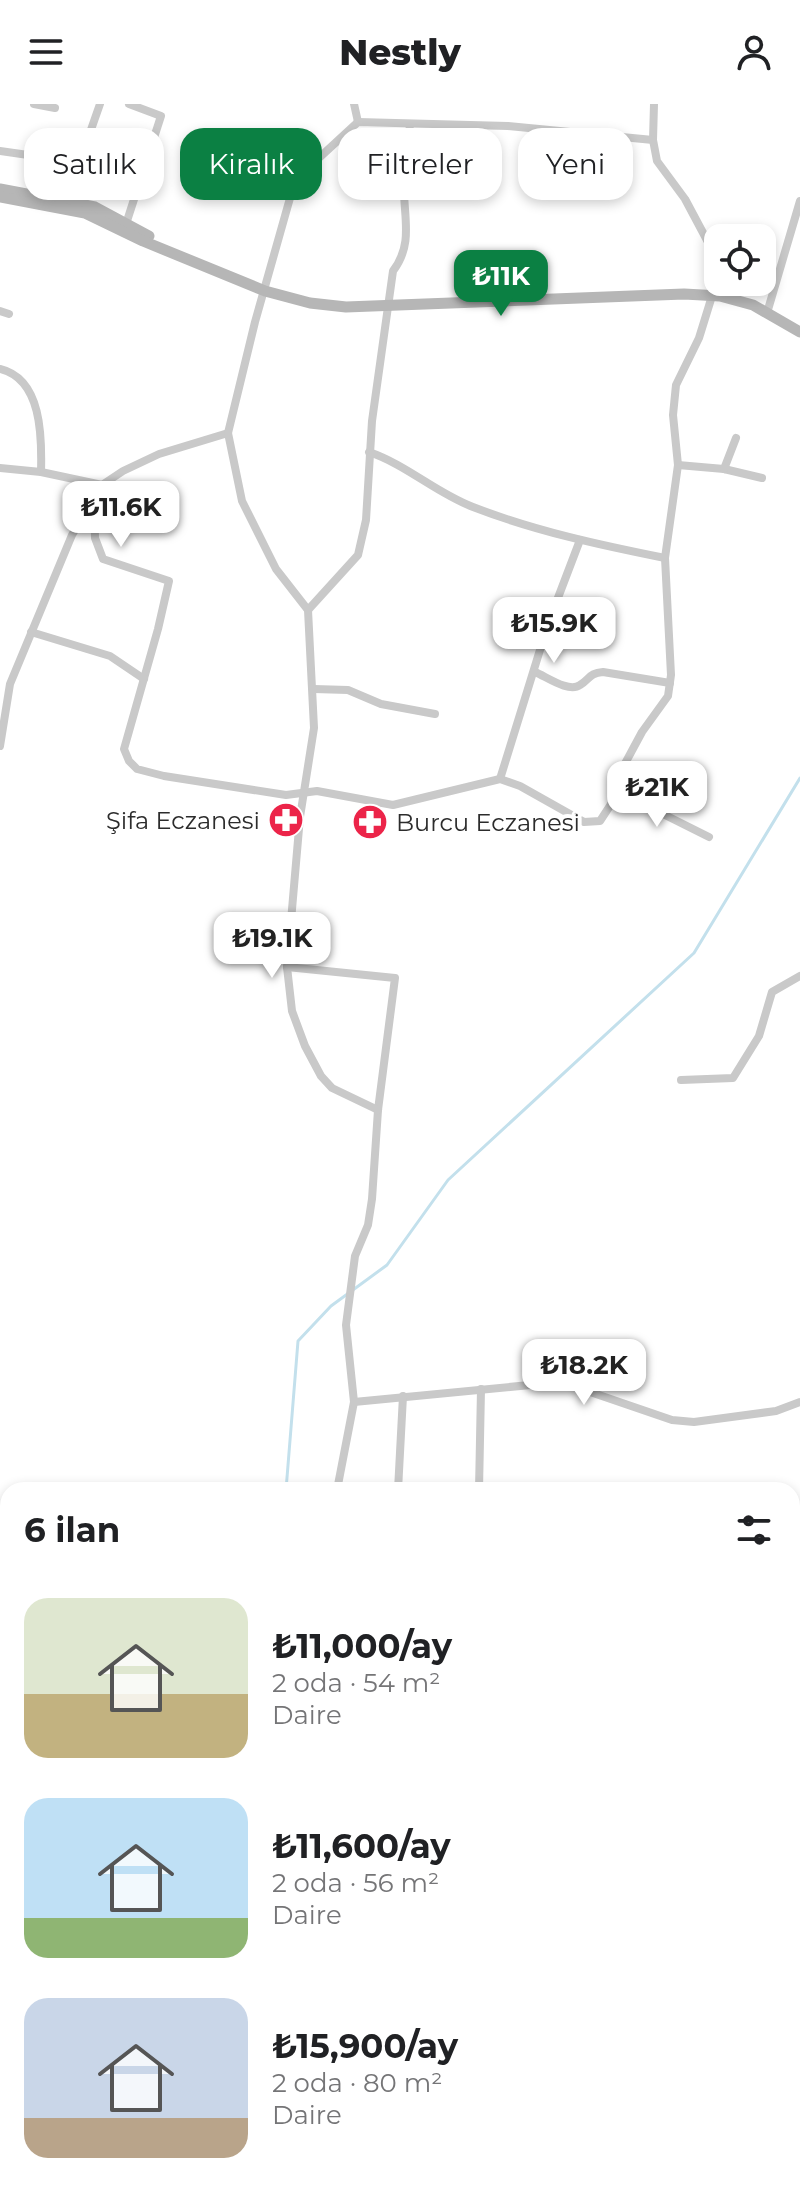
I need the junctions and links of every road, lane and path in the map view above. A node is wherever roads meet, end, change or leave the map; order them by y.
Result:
1 (34, 104) edge
2 (100, 104) edge
3 (129, 104) edge
4 (354, 104) edge
5 (654, 104) edge
6 (55, 108) dead end
7 (358, 122) junction
8 (410, 124) junction
9 (653, 140) junction
10 (0, 151) edge
11 (24, 154) edge
12 (0, 189) edge
13 (0, 197) edge
14 (66, 201) junction
15 (800, 201) edge
16 (126, 224) junction
17 (704, 235) edge
18 (213, 271) junction
19 (265, 291) junction
20 (704, 295) edge
21 (716, 296) joint
22 (390, 305) junction
23 (767, 313) junction
24 (800, 332) edge
25 (0, 369) edge
26 (228, 433) junction
27 (736, 438) dead end
28 (369, 452) junction
29 (678, 465) junction
30 (0, 468) edge
31 (724, 469) junction
32 (41, 472) junction
33 (762, 478) dead end
34 (102, 485) junction
35 (94, 499) junction
36 (580, 540) junction
37 (665, 558) junction
38 (308, 610) junction
39 (31, 632) junction
40 (535, 672) junction
41 (144, 679) junction
42 (0, 682) edge
43 (670, 683) junction
44 (10, 684) junction
45 (314, 689) junction
46 (435, 714) dead end
47 (0, 746) edge
48 (500, 779) junction
49 (619, 792) junction
50 (303, 795) junction
51 (709, 837) dead end
52 (287, 967) junction
53 (800, 976) edge
54 (681, 1080) dead end
55 (378, 1110) junction
56 (481, 1389) junction
57 (403, 1396) junction
58 (354, 1402) junction
59 (800, 1402) edge
60 (339, 1482) edge
61 (398, 1482) edge
62 (479, 1482) edge

1 - 6 street
2 - 14 street
3 - 16 street
4 - 7 street
5 - 9 street
7 - 8 street
7 - 19 street
8 - 9 street
8 - 22 street
9 - 17 street
10 - 11 street
12 - 14 street
13 - 18 street
14 - 16 street
15 - 23 street
16 - 18 street
18 - 19 street
19 - 22 street
19 - 26 street
20 - 22 street
21 - 23 street
21 - 29 street
22 - 28 street
23 - 24 street
25 - 32 street
26 - 34 street
26 - 38 street
27 - 31 street
28 - 36 street
28 - 38 street
29 - 31 street
29 - 37 street
30 - 32 street
31 - 33 street
32 - 34 street
34 - 35 street
35 - 39 street
35 - 41 street
36 - 37 street
36 - 40 street
37 - 43 street
38 - 45 street
39 - 41 street
39 - 44 street
40 - 43 street
40 - 48 street
41 - 50 street
42 - 44 street
43 - 49 street
44 - 47 street
45 - 46 street
45 - 50 street
48 - 49 street
48 - 50 street
49 - 51 street
50 - 52 street
52 - 55 street
52 - 55 street
53 - 54 street
55 - 58 street
56 - 57 street
56 - 59 street
56 - 62 street
57 - 58 street
57 - 61 street
58 - 60 street

